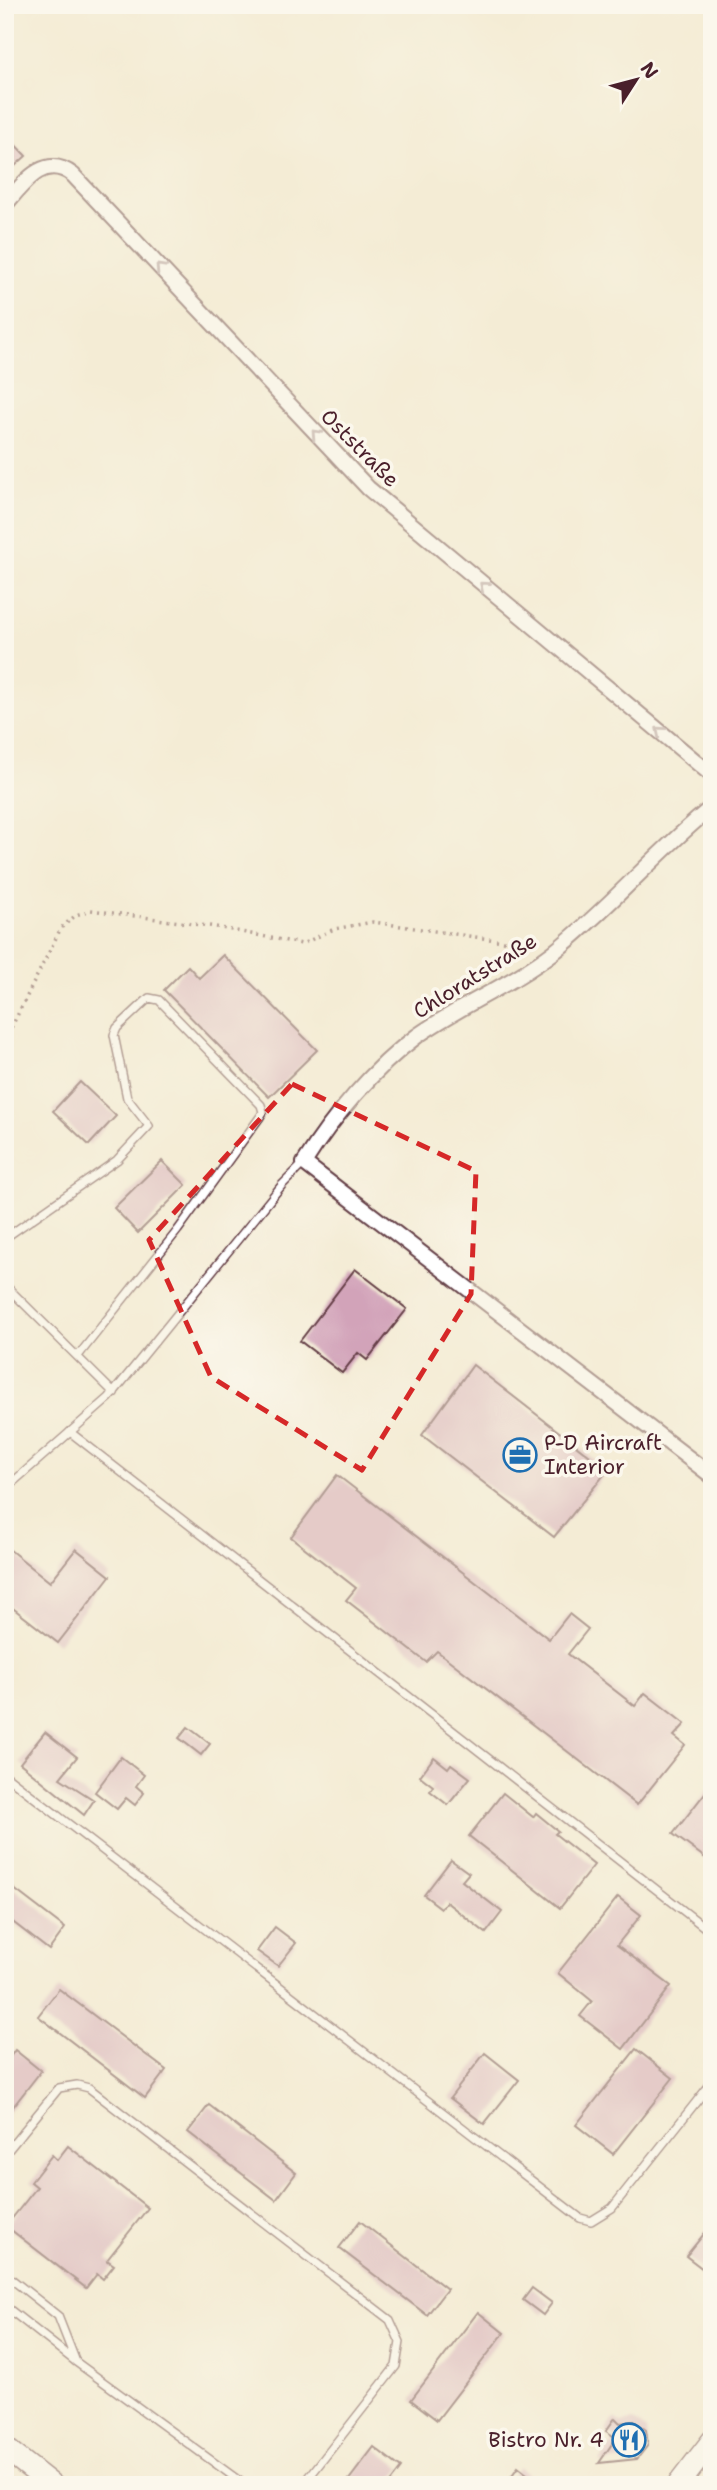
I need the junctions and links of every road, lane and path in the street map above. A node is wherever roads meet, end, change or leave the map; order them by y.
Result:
1 (5, 205) edge
2 (712, 775) edge
3 (712, 807) edge
4 (556, 950) junction
5 (5, 1040) edge
6 (304, 1163) junction
7 (5, 1238) edge
8 (5, 1284) edge
9 (78, 1356) junction
10 (114, 1392) junction
11 (70, 1432) junction
12 (712, 1476) edge
13 (5, 1489) edge
14 (5, 1774) edge
15 (712, 1933) edge
16 (712, 2082) edge
17 (5, 2154) edge
18 (5, 2274) edge
19 (5, 2306) edge
20 (76, 2361) junction
21 (712, 2441) edge
22 (5, 2448) edge
23 (52, 2485) edge
24 (245, 2485) edge
25 (303, 2485) edge
26 (678, 2485) edge

2 -> 1 street, Oststraße
3 - 4 street, Chloratstraße
4 - 5 path
4 - 6 street, Chloratstraße
6 - 10 lane, Chloratstraße
6 - 12 street
7 - 9 lane
8 - 9 lane
9 - 10 lane
10 - 11 lane, Chloratstraße
11 - 13 lane, Chloratstraße
11 - 15 lane
14 - 16 lane
17 - 25 lane
18 - 20 lane
19 - 20 lane
20 - 24 lane
21 - 26 street
22 - 23 street

